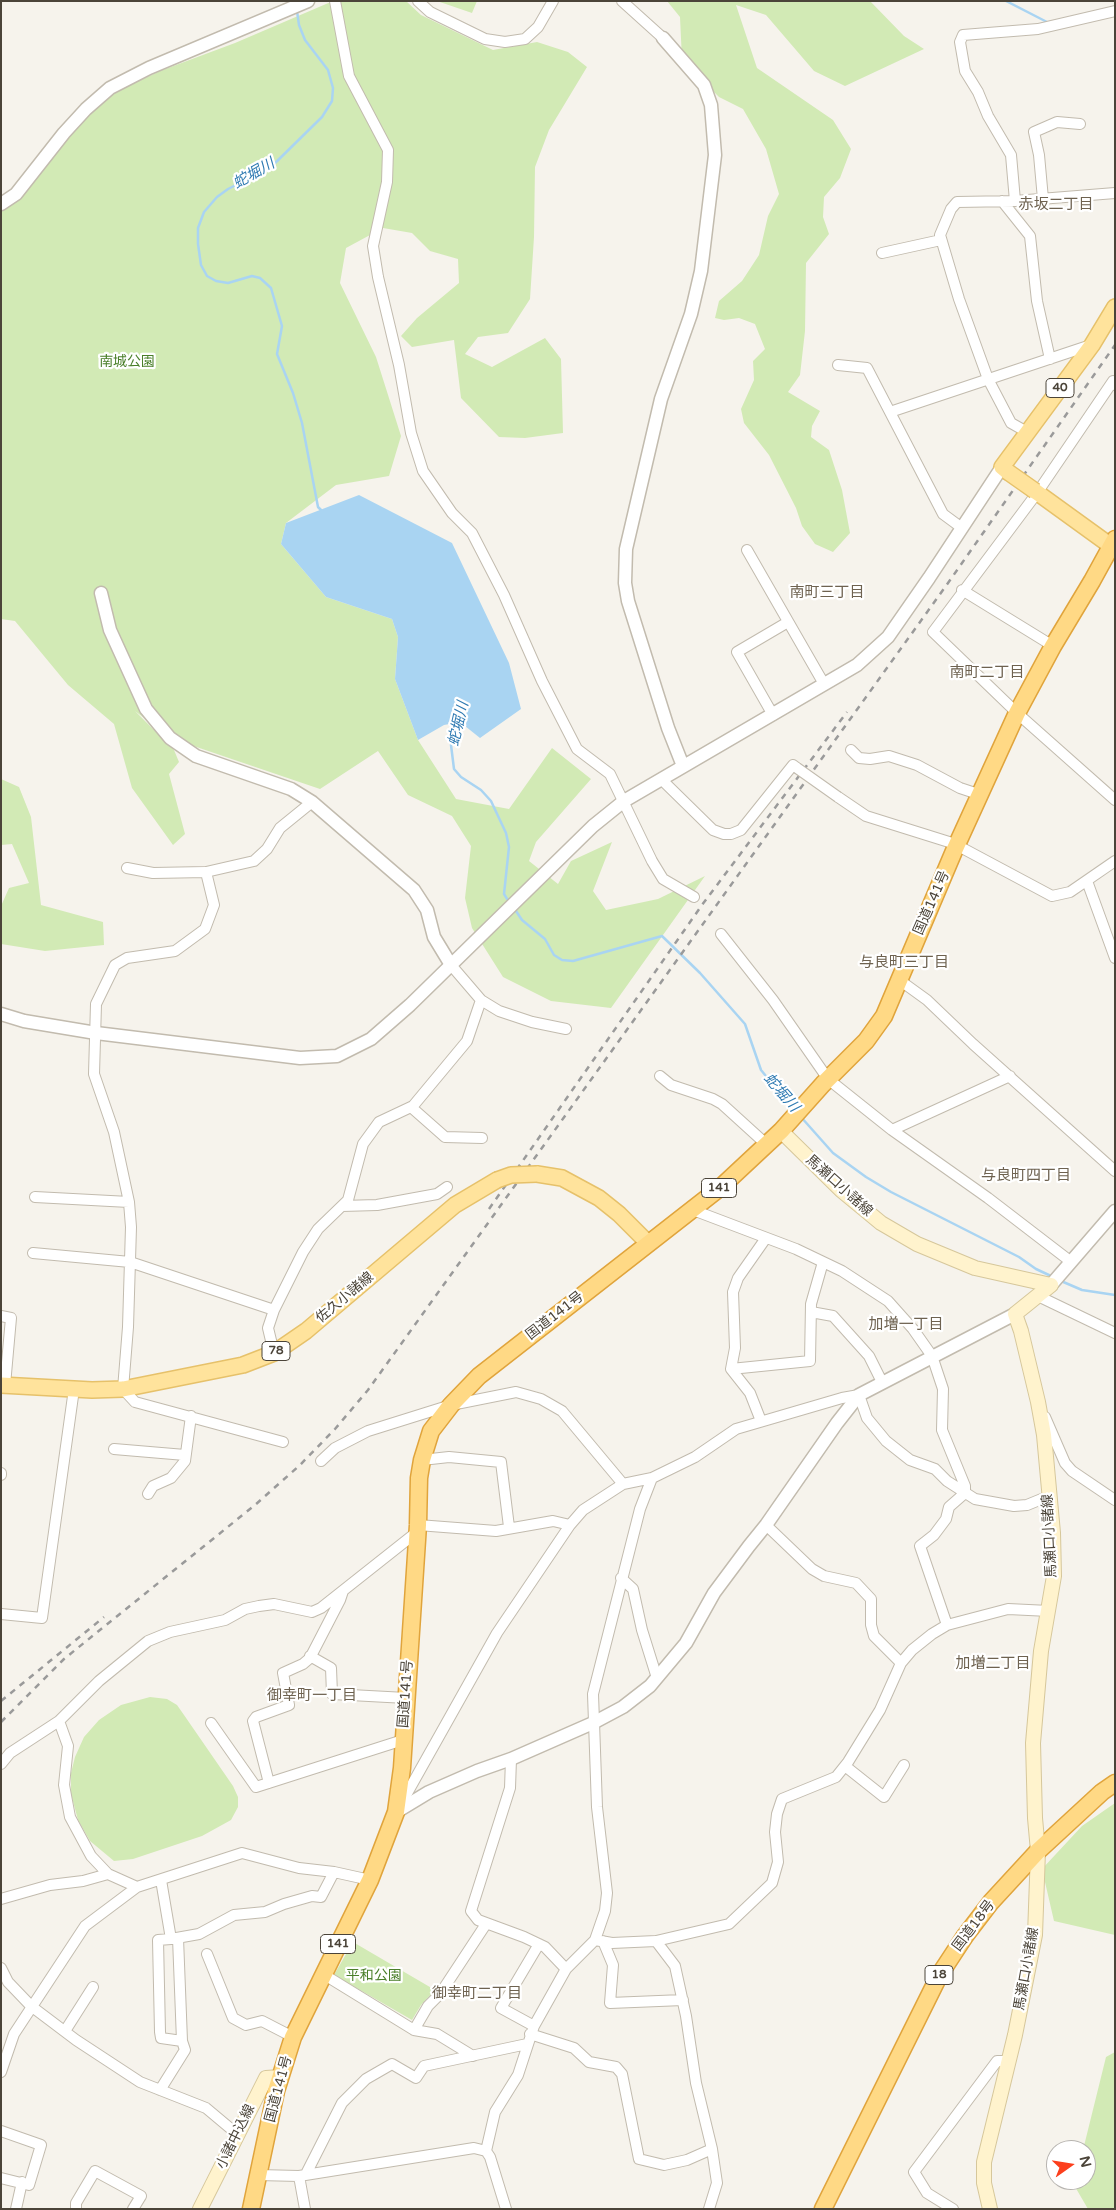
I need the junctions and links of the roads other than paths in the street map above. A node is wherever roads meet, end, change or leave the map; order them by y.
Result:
1 (336, 1) edge
2 (418, 1) edge
3 (553, 1) edge
4 (622, 1) edge
5 (307, 2) edge
6 (1115, 12) edge
7 (662, 38) joint
8 (1080, 124) dead end
9 (1115, 192) edge
10 (1042, 199) junction
11 (1002, 201) junction
12 (1015, 201) junction
13 (1, 204) edge
14 (941, 240) junction
15 (882, 253) dead end
16 (1115, 307) edge
17 (1092, 345) junction
18 (1050, 359) junction
19 (838, 365) dead end
20 (988, 379) junction
21 (1115, 385) edge
22 (890, 412) junction
23 (1027, 432) junction
24 (1005, 469) junction
25 (1036, 492) junction
26 (962, 528) junction
27 (1114, 545) edge
28 (747, 550) dead end
29 (962, 590) junction
30 (101, 593) dead end
31 (788, 622) junction
32 (1053, 646) junction
33 (824, 684) junction
34 (1017, 713) junction
35 (773, 715) junction
36 (850, 750) dead end
37 (683, 766) junction
38 (661, 779) junction
39 (981, 795) junction
40 (1115, 800) edge
41 (624, 801) junction
42 (312, 802) junction
43 (957, 846) junction
44 (1115, 861) edge
45 (127, 868) dead end
46 (206, 872) junction
47 (1087, 881) junction
48 (694, 897) dead end
49 (721, 934) dead end
50 (1115, 958) edge
51 (451, 965) junction
52 (898, 979) junction
53 (481, 1000) junction
54 (1, 1014) edge
55 (566, 1029) dead end
56 (96, 1032) junction
57 (660, 1076) dead end
58 (1010, 1076) junction
59 (828, 1079) junction
60 (411, 1107) junction
61 (892, 1130) junction
62 (781, 1131) junction
63 (482, 1138) dead end
64 (766, 1144) junction
65 (1115, 1171) edge
66 (447, 1187) dead end
67 (35, 1197) dead end
68 (129, 1202) junction
69 (342, 1206) junction
70 (693, 1210) junction
71 (1115, 1212) edge
72 (766, 1238) junction
73 (648, 1243) junction
74 (33, 1253) dead end
75 (1070, 1261) junction
76 (130, 1262) junction
77 (823, 1262) junction
78 (1051, 1285) junction
79 (1038, 1296) junction
80 (274, 1310) junction
81 (811, 1312) junction
82 (1015, 1314) junction
83 (1, 1316) edge
84 (1115, 1333) edge
85 (274, 1353) junction
86 (932, 1356) junction
87 (731, 1369) junction
88 (882, 1382) junction
89 (3, 1385) edge
90 (74, 1389) junction
91 (123, 1389) junction
92 (859, 1395) junction
93 (1038, 1402) junction
94 (451, 1405) junction
95 (191, 1416) junction
96 (761, 1421) junction
97 (283, 1442) dead end
98 (114, 1449) dead end
99 (185, 1455) junction
100 (422, 1460) junction
101 (321, 1461) dead end
102 (652, 1478) junction
103 (623, 1484) junction
104 (965, 1493) junction
105 (148, 1494) dead end
106 (1049, 1496) junction
107 (1115, 1500) edge
108 (570, 1526) junction
109 (766, 1526) junction
110 (509, 1528) junction
111 (417, 1529) junction
112 (622, 1578) junction
113 (343, 1590) junction
114 (1049, 1611) junction
115 (1, 1614) edge
116 (947, 1625) junction
117 (310, 1656) junction
118 (900, 1663) junction
119 (657, 1678) junction
120 (406, 1698) junction
121 (59, 1721) junction
122 (211, 1723) dead end
123 (593, 1723) junction
124 (404, 1740) junction
125 (511, 1759) junction
126 (1, 1764) edge
127 (904, 1764) dead end
128 (845, 1766) junction
129 (269, 1783) junction
130 (1115, 1783) edge
131 (396, 1812) junction
132 (1038, 1851) junction
133 (334, 1872) junction
134 (108, 1874) junction
135 (161, 1880) junction
136 (370, 1880) junction
137 (137, 1887) junction
138 (1, 1899) edge
139 (486, 1924) junction
140 (174, 1938) junction
141 (599, 1941) junction
142 (656, 1941) junction
143 (538, 1944) junction
144 (207, 1954) dead end
145 (1, 1968) edge
146 (566, 1969) junction
147 (323, 1974) junction
148 (92, 1987) dead end
149 (683, 2000) junction
150 (31, 2006) junction
151 (414, 2030) junction
152 (65, 2031) junction
153 (530, 2035) junction
154 (293, 2037) junction
155 (182, 2041) junction
156 (474, 2056) junction
157 (1008, 2062) junction
158 (1, 2072) edge
159 (280, 2076) junction
160 (160, 2090) junction
161 (1, 2131) edge
162 (237, 2134) junction
163 (712, 2149) junction
164 (486, 2151) junction
165 (258, 2175) junction
166 (302, 2175) junction
167 (1, 2178) edge
168 (22, 2182) junction
169 (16, 2209) edge
170 (76, 2209) edge
171 (133, 2209) edge
172 (200, 2209) edge
173 (252, 2209) edge
174 (305, 2209) edge
175 (506, 2209) edge
176 (709, 2209) edge
177 (824, 2209) edge
178 (953, 2209) edge
179 (990, 2209) edge

1 - 41 street
2 - 3 street
4 - 7 street
5 - 13 street
6 - 12 street
7 - 37 street
8 - 10 street
9 - 10 street
10 - 12 street
11 - 12 street
11 - 14 street
11 - 18 street
14 - 15 street
14 - 20 street
16 - 17 main road, 40
17 - 18 street
17 - 23 main road, 40
18 - 20 street
19 - 22 street
20 - 22 street
20 - 23 street
21 - 25 street
22 - 26 street
23 - 24 main road, 40
24 - 25 main road, bridge
24 - 26 street
25 - 27 main road
25 - 29 street
26 - 33 street
27 - 32 highway, 国道141号 / 141
28 - 31 street
29 - 32 street
29 - 34 street
30 - 42 street
31 - 33 street
31 - 35 street
32 - 34 highway, 国道141号 / 141
33 - 35 street
34 - 39 highway, 国道141号 / 141
34 - 40 street
35 - 37 street
36 - 39 street
37 - 38 street
38 - 41 street
38 - 43 street, bridge
39 - 43 highway, 国道141号 / 141
41 - 48 street
41 - 51 street
42 - 46 street
42 - 51 street
43 - 47 street
43 - 52 highway, 国道141号 / 141
44 - 47 street
45 - 46 street
46 - 56 street
47 - 50 street
49 - 59 street
51 - 53 street
51 - 56 street
52 - 58 street
52 - 59 highway, 国道141号 / 141
53 - 55 street
53 - 60 street
54 - 56 street
56 - 68 street
57 - 64 street
58 - 61 street
58 - 65 street
59 - 61 street
59 - 62 highway, 国道141号 / 141
60 - 63 street
60 - 69 street
61 - 75 street
62 - 64 highway, 国道141号 / 141
62 - 78 main road, 馬瀬口小諸線
64 - 70 highway, 国道141号 / 141
66 - 69 street
67 - 68 street
68 - 76 street
69 - 80 street
70 - 72 street
70 - 73 highway, 国道141号 / 141
71 - 75 street
72 - 77 street
72 - 87 street
73 - 85 main road, 佐久小諸線 / 78, bridge
73 - 94 highway, 国道141号 / 141
74 - 76 street
75 - 78 street
76 - 80 street
76 - 91 street
77 - 81 street
77 - 86 street
78 - 79 main road
79 - 82 main road
79 - 84 street
80 - 85 street
81 - 87 street
81 - 88 street
82 - 86 street
82 - 93 main road, 馬瀬口小諸線
83 - 89 street
85 - 91 main road, 佐久小諸線 / 78
86 - 88 street
86 - 104 street
87 - 96 street
88 - 92 street
89 - 90 main road, 佐久小諸線 / 78
90 - 91 main road, 佐久小諸線 / 78
90 - 115 street
91 - 95 street
92 - 96 street
92 - 104 street
92 - 109 street
93 - 106 main road, 馬瀬口小諸線
93 - 107 street
94 - 100 highway, 国道141号 / 141
94 - 101 street
94 - 103 street
95 - 97 street
95 - 99 street
96 - 102 street
98 - 99 street
99 - 105 street
100 - 110 street
100 - 111 highway, 国道141号 / 141
102 - 103 street
102 - 112 street
103 - 108 street
104 - 106 street
104 - 116 street
106 - 114 main road, 馬瀬口小諸線
108 - 110 street
108 - 131 street
109 - 118 street
109 - 119 street
110 - 111 street
111 - 113 street
111 - 120 highway, 国道141号 / 141
112 - 119 street
112 - 123 street
113 - 117 street
113 - 121 street
114 - 116 street
114 - 132 main road, 馬瀬口小諸線
116 - 118 street
117 - 120 street
117 - 129 street
118 - 128 street
119 - 123 street
120 - 124 highway, 国道141号 / 141
121 - 126 street
121 - 134 street
122 - 129 street
123 - 125 street
123 - 141 street
124 - 129 street
124 - 131 highway, 国道141号 / 141
125 - 131 street
125 - 139 street
127 - 128 street
128 - 142 street
130 - 132 highway, 国道18号 / 18
131 - 136 highway, 国道141号 / 141
132 - 157 main road, 馬瀬口小諸線
132 - 177 highway, 国道18号 / 18
133 - 135 street
133 - 136 street
133 - 140 street
134 - 137 street
134 - 138 street
135 - 137 street
135 - 140 street
136 - 147 highway, 国道141号 / 141
137 - 150 street
139 - 143 street
139 - 151 street
140 - 155 street
140 - 155 street
141 - 142 street
141 - 146 street
141 - 149 street
142 - 149 street
143 - 146 street
143 - 153 street
144 - 154 street
145 - 150 street
146 - 153 street
147 - 151 street
147 - 154 highway, 国道141号 / 141
148 - 152 street
149 - 163 street
150 - 152 street
150 - 158 street
151 - 156 street
152 - 160 street
153 - 156 street
153 - 163 street
153 - 164 street
154 - 159 highway, 国道141号 / 141
155 - 160 street
156 - 166 street
157 - 178 street
157 - 179 main road, 馬瀬口小諸線
159 - 162 main road, 小諸中込線
159 - 165 highway, 国道141号 / 141
160 - 162 street
161 - 168 street
162 - 172 main road, 小諸中込線
163 - 176 street
164 - 166 street
164 - 175 street
165 - 166 street
165 - 173 highway, 国道141号 / 141
166 - 174 street
167 - 168 street
168 - 169 street
170 - 171 street

